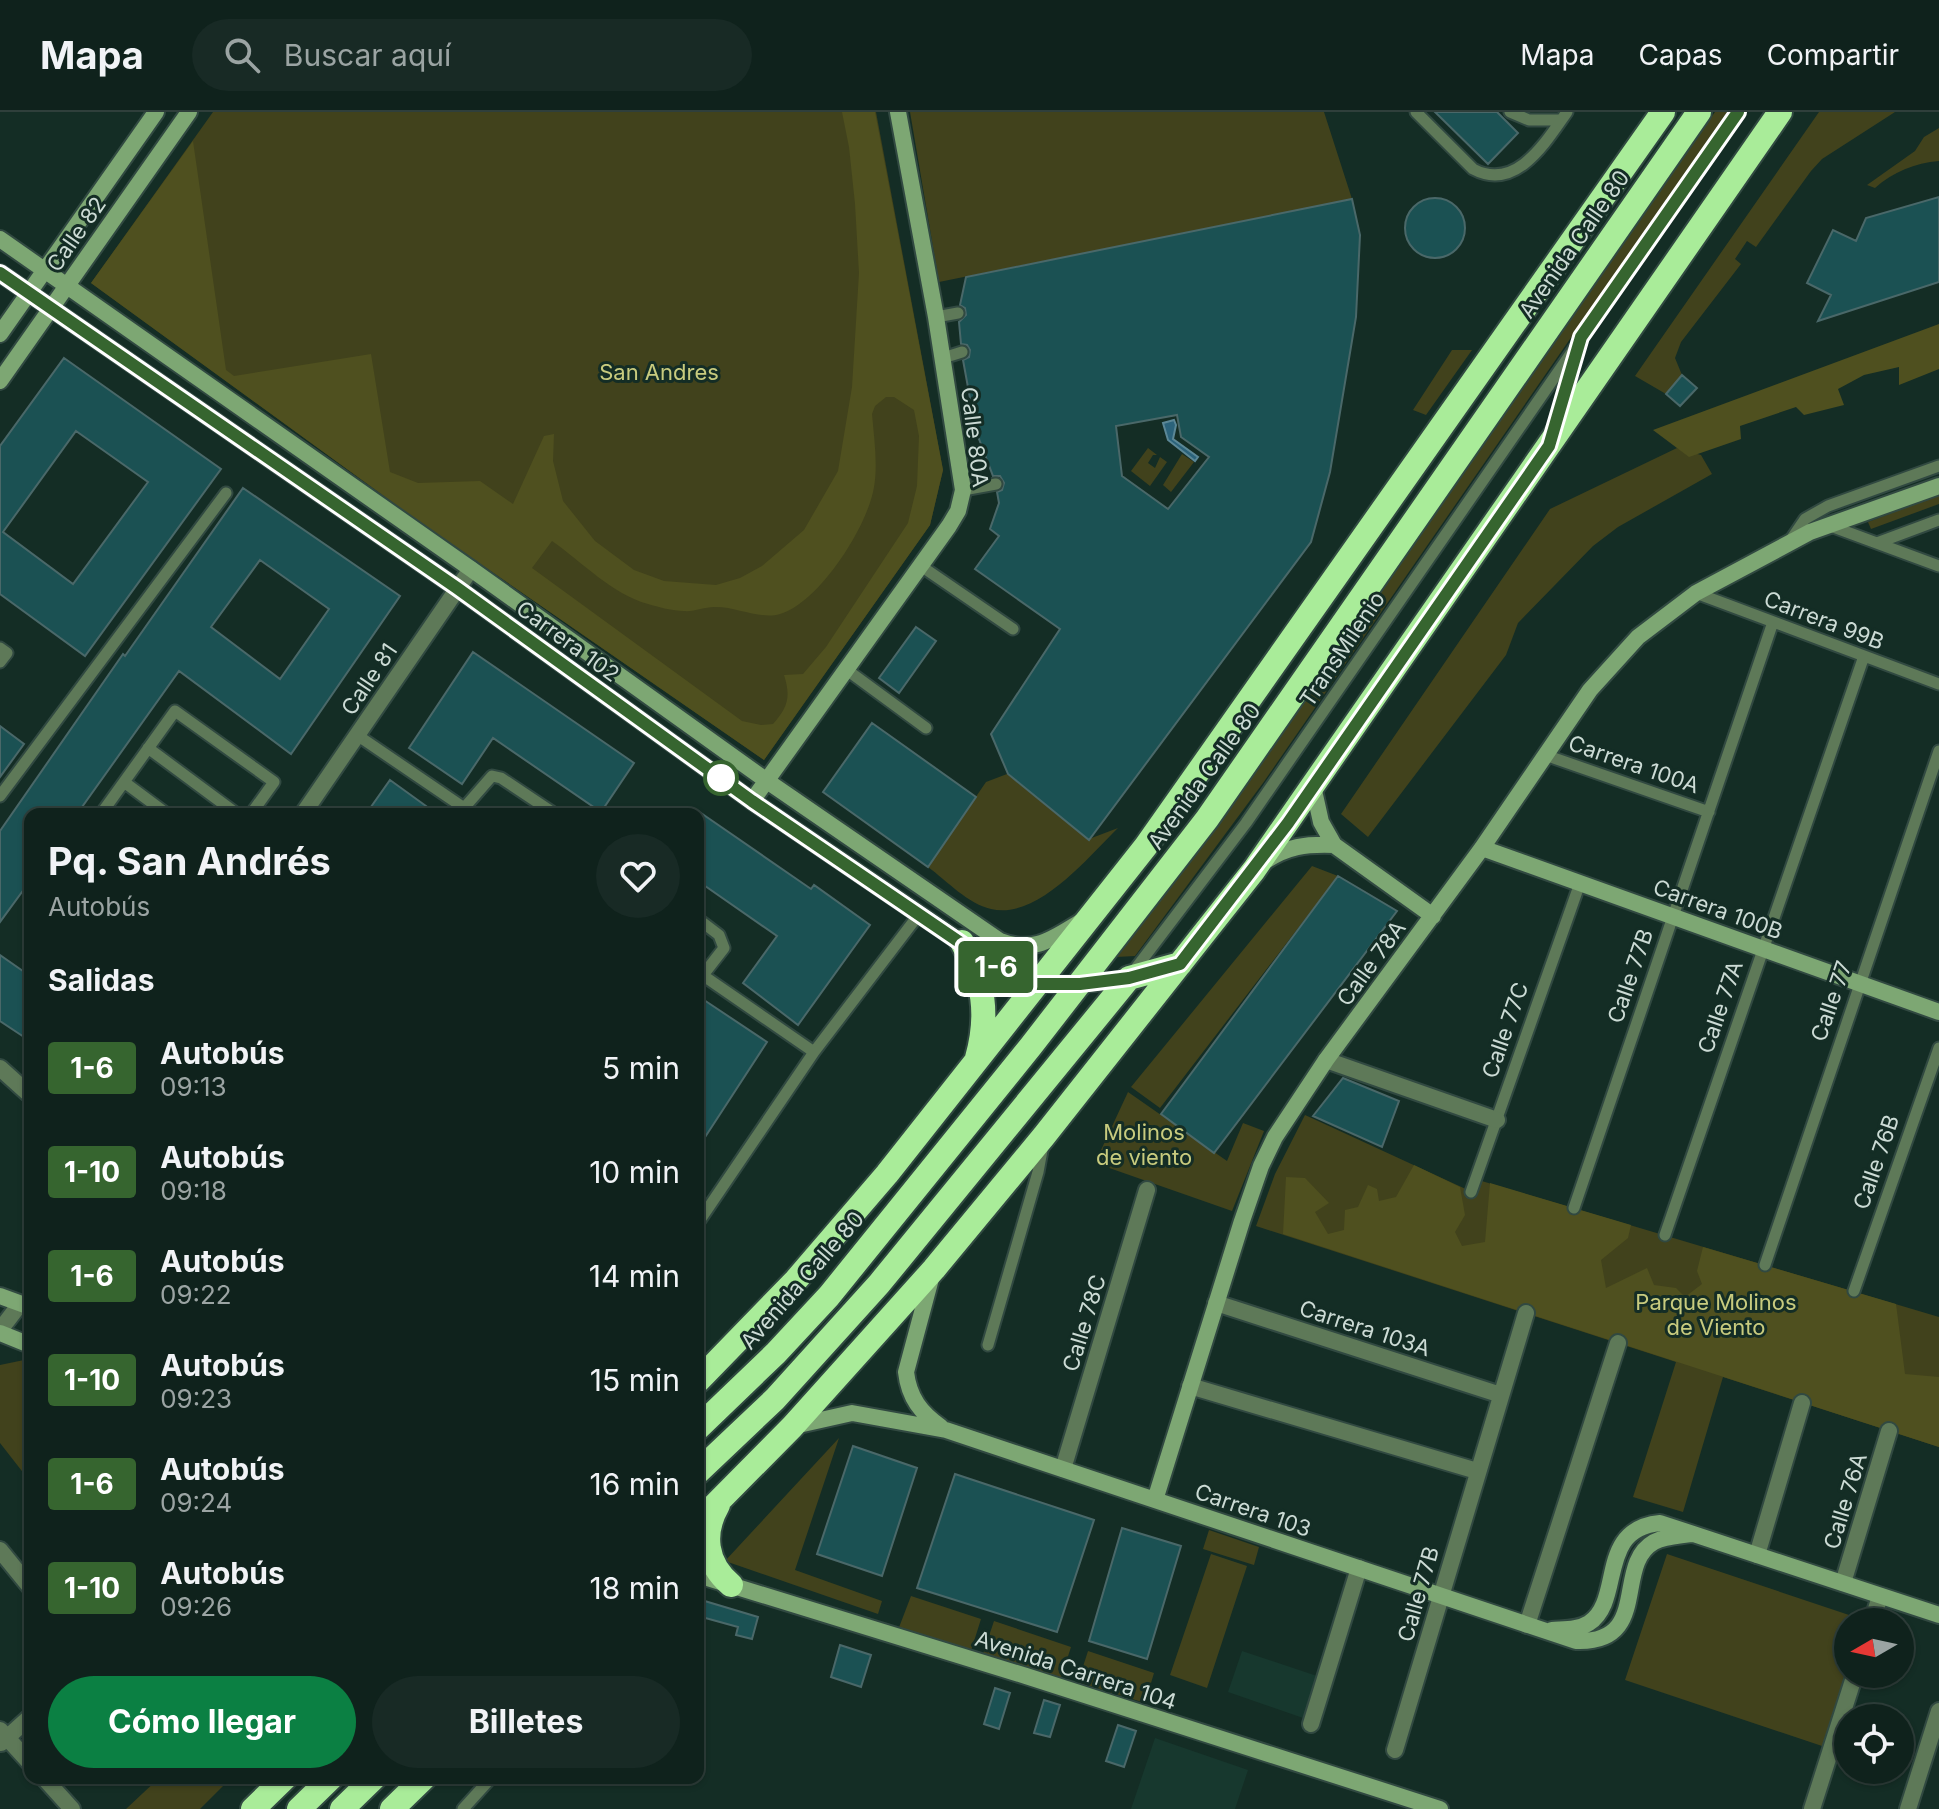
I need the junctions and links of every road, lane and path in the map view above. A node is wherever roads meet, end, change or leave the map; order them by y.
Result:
1 (156, 112) edge
2 (189, 112) edge
3 (898, 112) edge
4 (1416, 112) edge
5 (1510, 112) edge
6 (1699, 112) edge
7 (1738, 112) edge
8 (1780, 112) edge
9 (1564, 116) edge
10 (1659, 116) edge
11 (0, 239) edge
12 (45, 271) junction
13 (0, 273) edge
14 (66, 286) junction
15 (29, 293) junction
16 (51, 309) junction
17 (958, 313) dead end
18 (936, 317) junction
19 (0, 334) edge
20 (1581, 337) junction
21 (962, 352) dead end
22 (943, 358) junction
23 (0, 381) edge
24 (1549, 446) junction
25 (1939, 466) edge
26 (996, 484) dead end
27 (1939, 486) edge
28 (963, 490) junction
29 (226, 493) dead end
30 (1939, 520) edge
31 (1828, 525) junction
32 (1790, 541) junction
33 (1876, 543) junction
34 (921, 566) junction
35 (1939, 566) edge
36 (471, 569) junction
37 (457, 588) junction
38 (1696, 593) junction
39 (1773, 622) junction
40 (1013, 629) dead end
41 (0, 648) edge
42 (1864, 656) junction
43 (0, 662) edge
44 (847, 670) junction
45 (1939, 684) edge
46 (926, 728) dead end
47 (357, 735) junction
48 (148, 748) junction
49 (1939, 751) edge
50 (1545, 755) junction
51 (767, 781) junction
52 (124, 782) junction
53 (1313, 786) junction
54 (0, 796) edge
55 (752, 801) junction
56 (105, 808) edge
57 (159, 808) edge
58 (229, 808) edge
59 (255, 808) edge
60 (307, 808) edge
61 (464, 808) edge
62 (470, 808) edge
63 (546, 808) edge
64 (1709, 812) junction
65 (1334, 845) junction
66 (1482, 848) junction
67 (1254, 870) junction
68 (1580, 883) junction
69 (1095, 912) junction
70 (920, 913) junction
71 (1433, 916) junction
72 (1673, 916) junction
73 (704, 924) edge
74 (962, 942) junction
75 (1764, 949) junction
76 (1180, 964) junction
77 (704, 969) edge
78 (704, 976) edge
79 (1129, 978) junction
80 (1860, 983) junction
81 (1036, 984) junction
82 (1080, 984) junction
83 (1939, 1012) edge
84 (1939, 1048) edge
85 (814, 1052) junction
86 (1326, 1060) junction
87 (976, 1064) junction
88 (0, 1068) edge
89 (24, 1090) edge
90 (1497, 1120) junction
91 (1044, 1136) junction
92 (1147, 1190) dead end
93 (1471, 1192) dead end
94 (1574, 1208) dead end
95 (704, 1214) edge
96 (1665, 1235) dead end
97 (1765, 1265) dead end
98 (934, 1269) junction
99 (1854, 1291) dead end
100 (0, 1296) edge
101 (1216, 1303) junction
102 (24, 1305) edge
103 (24, 1306) edge
104 (1526, 1313) dead end
105 (0, 1332) edge
106 (24, 1342) edge
107 (1618, 1343) dead end
108 (988, 1345) dead end
109 (704, 1375) edge
110 (1190, 1386) junction
111 (1501, 1395) junction
112 (1802, 1403) dead end
113 (704, 1422) edge
114 (792, 1427) junction
115 (946, 1430) junction
116 (1889, 1431) dead end
117 (704, 1466) edge
118 (1063, 1469) junction
119 (1477, 1471) junction
120 (727, 1495) junction
121 (1155, 1500) junction
122 (704, 1516) edge
123 (1691, 1534) junction
124 (0, 1550) edge
125 (1757, 1555) junction
126 (1359, 1568) junction
127 (704, 1577) edge
128 (24, 1580) edge
129 (1843, 1583) junction
130 (731, 1585) junction
131 (1440, 1595) junction
132 (1880, 1596) junction
133 (1876, 1608) edge
134 (1939, 1615) edge
135 (1527, 1625) junction
136 (1546, 1631) junction
137 (1851, 1688) edge
138 (1939, 1711) edge
139 (24, 1721) edge
140 (1311, 1724) dead end
141 (2, 1737) edge
142 (1395, 1750) dead end
143 (24, 1757) edge
144 (49, 1784) edge
145 (279, 1784) edge
146 (325, 1784) edge
147 (368, 1784) edge
148 (418, 1784) edge
149 (486, 1784) edge
150 (72, 1809) edge
151 (253, 1809) edge
152 (299, 1809) edge
153 (342, 1809) edge
154 (392, 1809) edge
155 (463, 1809) edge
156 (1440, 1809) edge
157 (1812, 1809) edge
158 (1908, 1809) edge

1 - 12 street, Calle 82
2 - 14 street, Calle 82
3 - 18 street, Calle 80A
4 - 9 lane
5 - 9 lane
6 - 82 highway, Avenida Calle 80
7 - 20 lane, TransMilenio
8 - 24 highway
10 - 69 highway, Avenida Calle 80
11 - 12 street, Carrera 102
12 - 14 street, Carrera 102
12 - 15 street, Calle 82
13 - 15 street, Carrera 102
14 - 16 street, Calle 82
14 - 36 street, Carrera 102
15 - 16 street, Carrera 102
15 - 19 street, Calle 82
16 - 23 street, Calle 82
16 - 37 street, Carrera 102
17 - 18 lane
18 - 22 street, Calle 80A
20 - 24 lane, TransMilenio
20 - 79 lane, TransMilenio
21 - 22 lane
22 - 28 street, Calle 80A
24 - 53 highway
25 - 32 lane
26 - 28 lane
27 - 31 street, Calle 78A
28 - 34 street, Calle 80A
29 - 54 lane
30 - 33 lane
31 - 32 street, Calle 78A
31 - 33 lane
32 - 38 street, Calle 78A
33 - 35 lane
34 - 40 lane
34 - 44 street, Calle 80A
36 - 37 street, Calle 81
36 - 51 street, Carrera 102
37 - 47 street, Calle 81
37 - 55 street, Carrera 102
38 - 39 lane, Carrera 99B
38 - 50 street, Calle 78A
39 - 42 lane, Carrera 99B
39 - 64 lane, Calle 77B
41 - 43 lane
42 - 45 lane, Carrera 99B
42 - 75 lane, Calle 77A
44 - 46 lane
44 - 51 street, Calle 80A
47 - 60 street, Calle 81
47 - 61 lane
48 - 52 lane
48 - 58 lane
48 - 59 lane
49 - 80 lane, Calle 77
50 - 64 lane, Carrera 100A
50 - 66 street, Calle 78A
51 - 55 street, Calle 80A
51 - 69 street, Carrera 102
52 - 56 lane
52 - 57 lane
53 - 65 street
53 - 67 highway
55 - 70 street, Carrera 102
62 - 63 lane
64 - 72 lane, Calle 77B
65 - 67 street
65 - 71 street
66 - 68 street, Carrera 100B
66 - 71 street, Calle 78A
67 - 76 highway
68 - 72 street, Carrera 100B
68 - 90 lane, Calle 77C
69 - 81 highway, Avenida Calle 80
70 - 74 street, Carrera 102
70 - 85 lane
71 - 86 street, Calle 78A
72 - 75 street, Carrera 100B
72 - 94 lane, Calle 77B
73 - 77 lane
74 - 81 street, Carrera 102
74 - 87 highway
75 - 80 street, Carrera 100B
75 - 96 lane, Calle 77A
76 - 79 highway
76 - 91 highway
78 - 85 lane
79 - 82 street, Carrera 102
79 - 117 highway
80 - 83 street, Carrera 100B
80 - 97 lane, Calle 77
81 - 82 street, Carrera 102
81 - 87 highway, Avenida Calle 80
82 - 113 highway, Avenida Calle 80
84 - 99 lane, Calle 76B
85 - 95 lane
86 - 90 street
86 - 101 street, Calle 78A
87 - 109 highway, Avenida Calle 80
88 - 89 street
90 - 93 lane, Calle 77C
91 - 98 highway
91 - 108 lane
92 - 118 street, Calle 78C
98 - 114 highway
98 - 115 street, Carrera 103
100 - 102 street
101 - 110 street, Calle 78A
101 - 111 street, Carrera 103A
103 - 105 street
104 - 111 street, Calle 77B
105 - 106 street
107 - 135 street
110 - 119 street
110 - 121 street, Calle 78A
111 - 119 street, Calle 77B
112 - 125 street
114 - 115 street, Carrera 103
114 - 120 highway
115 - 118 street, Carrera 103
116 - 129 street, Calle 76A
118 - 121 street, Carrera 103
119 - 131 street, Calle 77B
120 - 122 highway
120 - 130 highway
121 - 126 street, Carrera 103
123 - 125 street
123 - 136 street
123 - 136 street
124 - 128 street
125 - 129 street
126 - 131 street, Carrera 103
126 - 140 street
127 - 130 street, Avenida Carrera 104
129 - 132 street
130 - 156 street, Avenida Carrera 104
131 - 135 street, Carrera 103
131 - 142 street, Calle 77B
132 - 133 street
132 - 134 street
135 - 136 street, Carrera 103
137 - 157 street
138 - 158 street
139 - 141 street
141 - 143 street
144 - 150 street
145 - 151 highway
146 - 152 highway
147 - 153 highway
148 - 154 highway
149 - 155 lane

